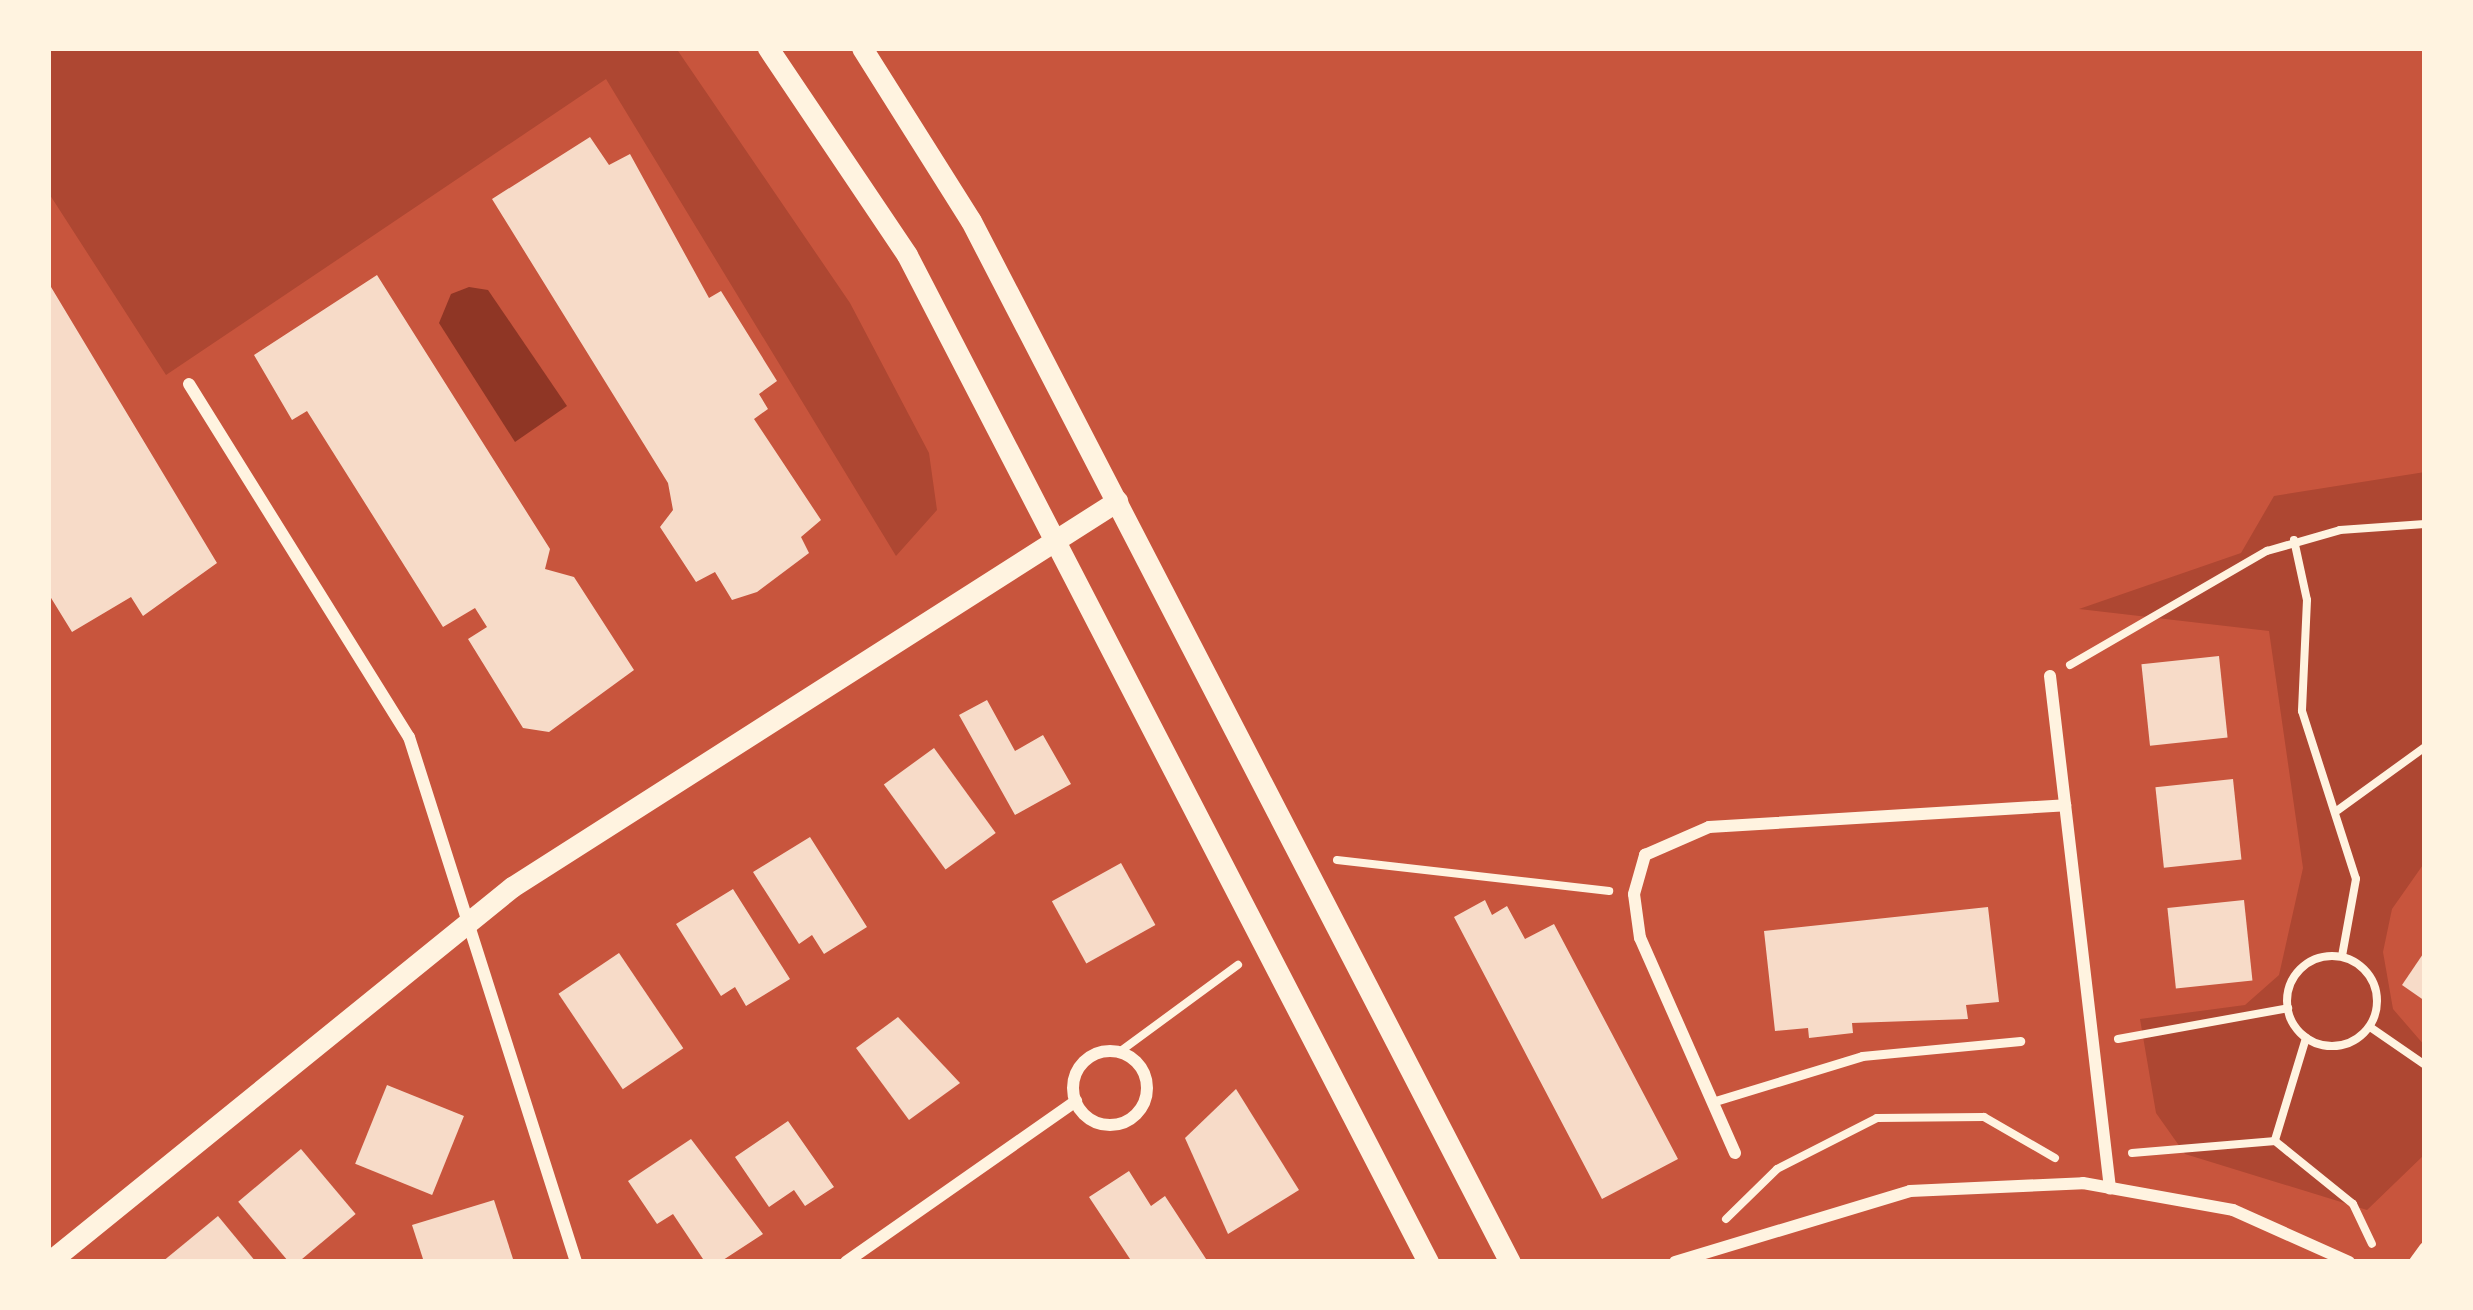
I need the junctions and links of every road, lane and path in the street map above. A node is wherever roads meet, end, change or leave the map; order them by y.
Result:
1 (768, 48) edge
2 (862, 48) edge
3 (189, 384) dead end
4 (1117, 501) junction
5 (2425, 524) edge
6 (1054, 539) junction
7 (2294, 540) junction
8 (2050, 676) joint
9 (2425, 747) edge
10 (2065, 805) junction
11 (2338, 810) junction
12 (1300, 856) junction
13 (1634, 894) junction
14 (471, 918) junction
15 (1265, 947) junction
16 (2342, 956) junction
17 (2288, 1008) junction
18 (2370, 1027) junction
19 (2306, 1038) junction
20 (2020, 1041) dead end
21 (2093, 1043) junction
22 (1118, 1052) junction
23 (2425, 1065) edge
24 (1076, 1101) junction
25 (1712, 1102) junction
26 (2275, 1141) junction
27 (1735, 1153) dead end
28 (2106, 1157) junction
29 (2083, 1183) junction
30 (2110, 1188) junction
31 (2425, 1248) edge
32 (1703, 1252) junction
33 (49, 1262) edge
34 (575, 1262) edge
35 (846, 1262) edge
36 (1428, 1262) edge
37 (1510, 1262) edge
38 (1675, 1262) edge
39 (2349, 1262) edge
40 (2380, 1262) edge
41 (2415, 1262) edge

1 - 6 street
2 - 4 street
3 - 14 street
4 - 6 street
4 - 12 street
5 - 7 path
6 - 14 street
6 - 15 street
7 - 8 path
7 - 11 path
8 - 10 street
9 - 11 path
10 - 13 street
10 - 21 street
11 - 16 path
12 - 13 path
12 - 37 street
13 - 25 street
14 - 33 street
14 - 34 street
15 - 22 path
15 - 36 street
16 - 17 path
16 - 18 path
17 - 19 path
17 - 21 path
18 - 19 path
18 - 23 path
19 - 26 path
20 - 25 lane
21 - 28 street
22 - 24 street
22 - 24 street
24 - 35 street
25 - 27 street
26 - 28 path
26 - 40 path
28 - 30 street
29 - 30 street
29 - 32 street
29 - 32 path
30 - 39 street
31 - 41 street
32 - 38 street

